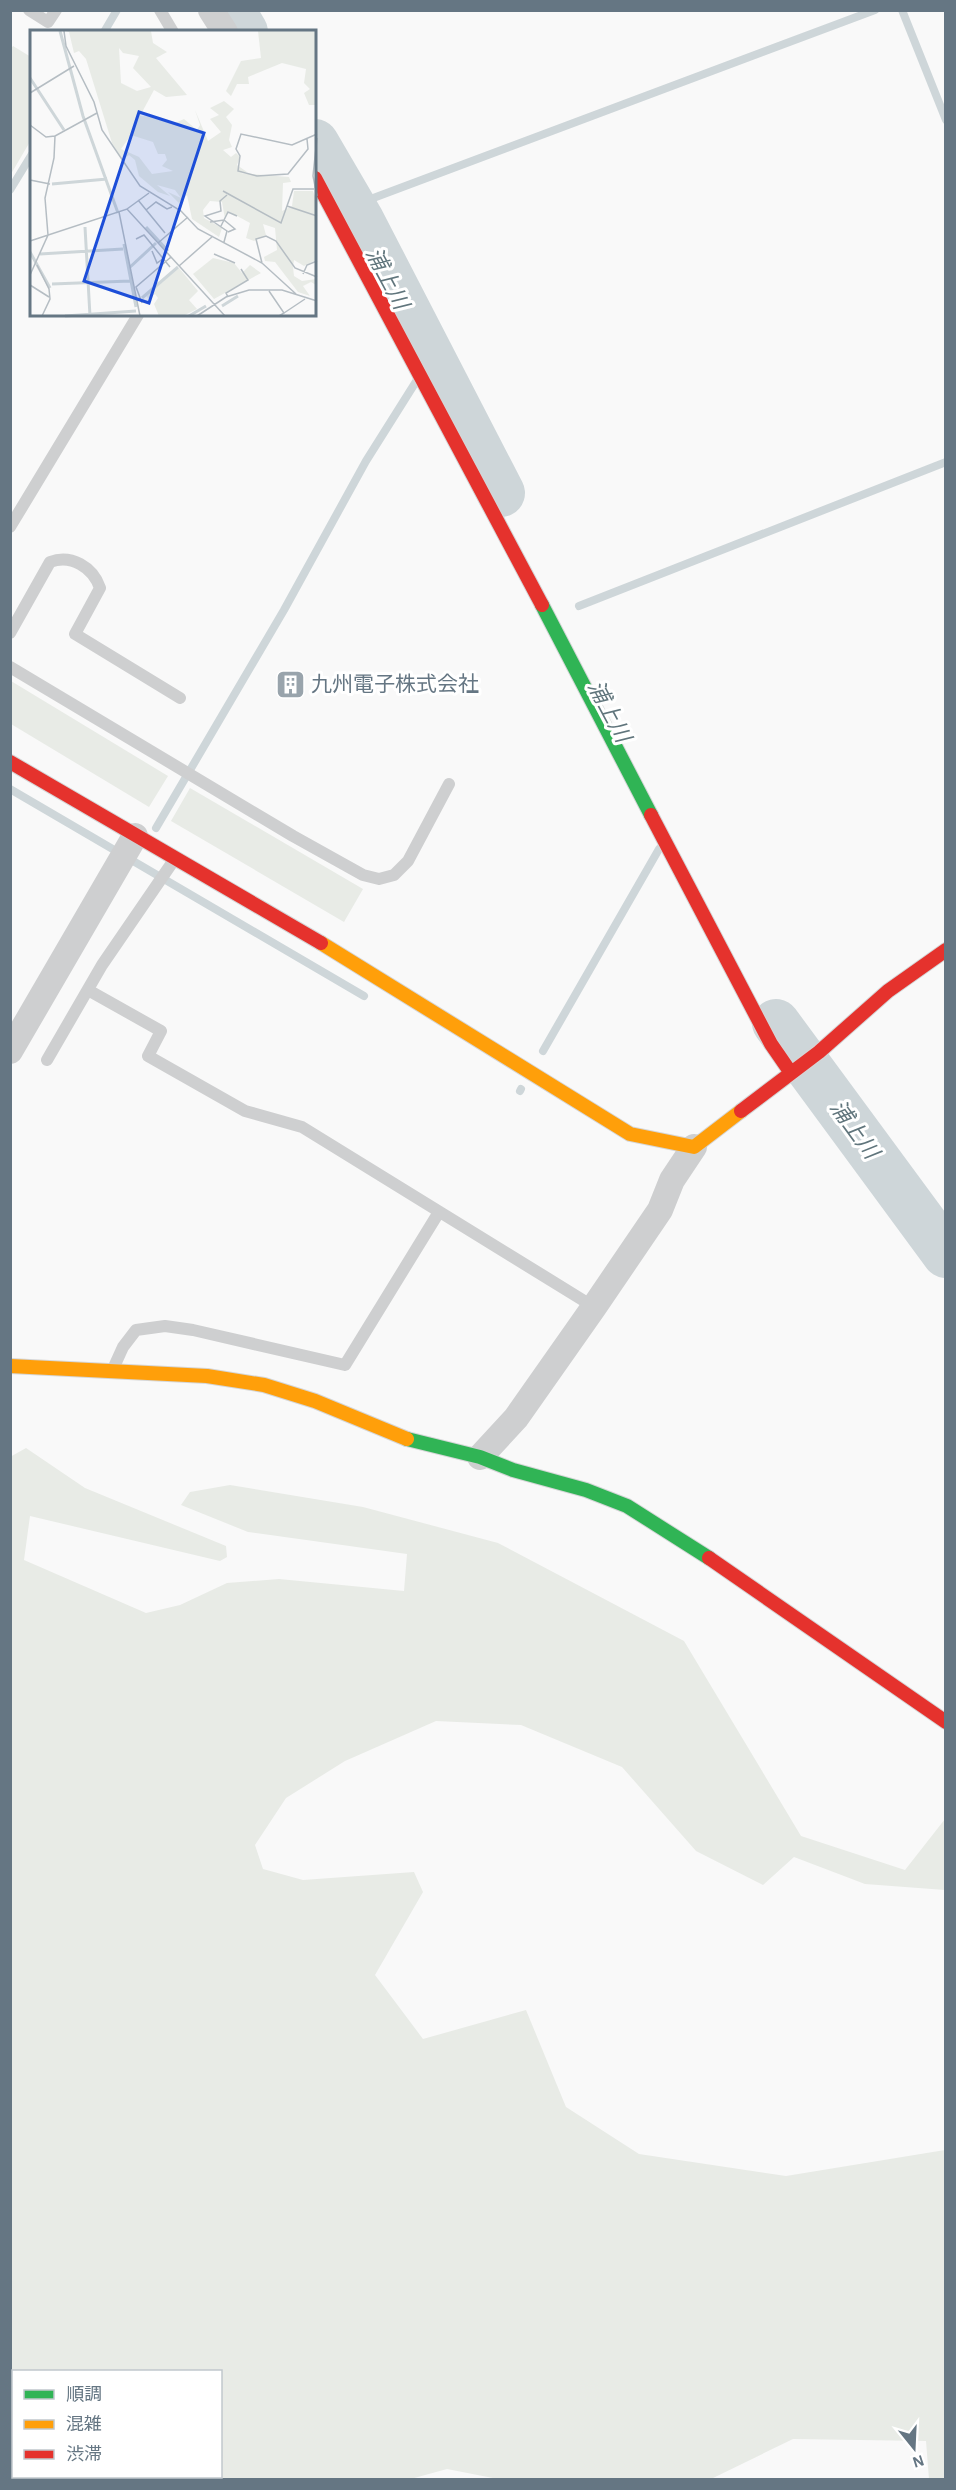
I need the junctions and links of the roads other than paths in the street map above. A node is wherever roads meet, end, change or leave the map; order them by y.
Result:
1 (29, 10) edge
2 (56, 10) edge
3 (160, 10) edge
4 (211, 10) edge
5 (172, 30) edge
6 (224, 30) edge
7 (316, 180) edge
8 (137, 316) edge
9 (10, 527) edge
10 (10, 633) edge
11 (10, 667) edge
12 (180, 698) dead end
13 (10, 762) edge
14 (449, 784) dead end
15 (127, 850) junction
16 (171, 863) junction
17 (945, 951) edge
18 (88, 990) junction
19 (10, 1051) edge
20 (47, 1060) dead end
21 (794, 1071) junction
22 (694, 1147) junction
23 (439, 1212) junction
24 (594, 1307) junction
25 (10, 1366) edge
26 (113, 1369) junction
27 (480, 1457) junction
28 (945, 1722) edge

1 - 2 lane
3 - 5 lane
4 - 6 street
7 - 21 street
8 - 9 lane
10 - 12 lane
11 - 14 lane
13 - 15 street
15 - 16 street
15 - 19 street
16 - 18 lane
16 - 22 street
17 - 21 street
18 - 20 lane
18 - 23 lane
21 - 22 street
22 - 24 street
23 - 24 lane
23 - 26 lane
24 - 27 street
25 - 26 street
26 - 27 street
27 - 28 street

